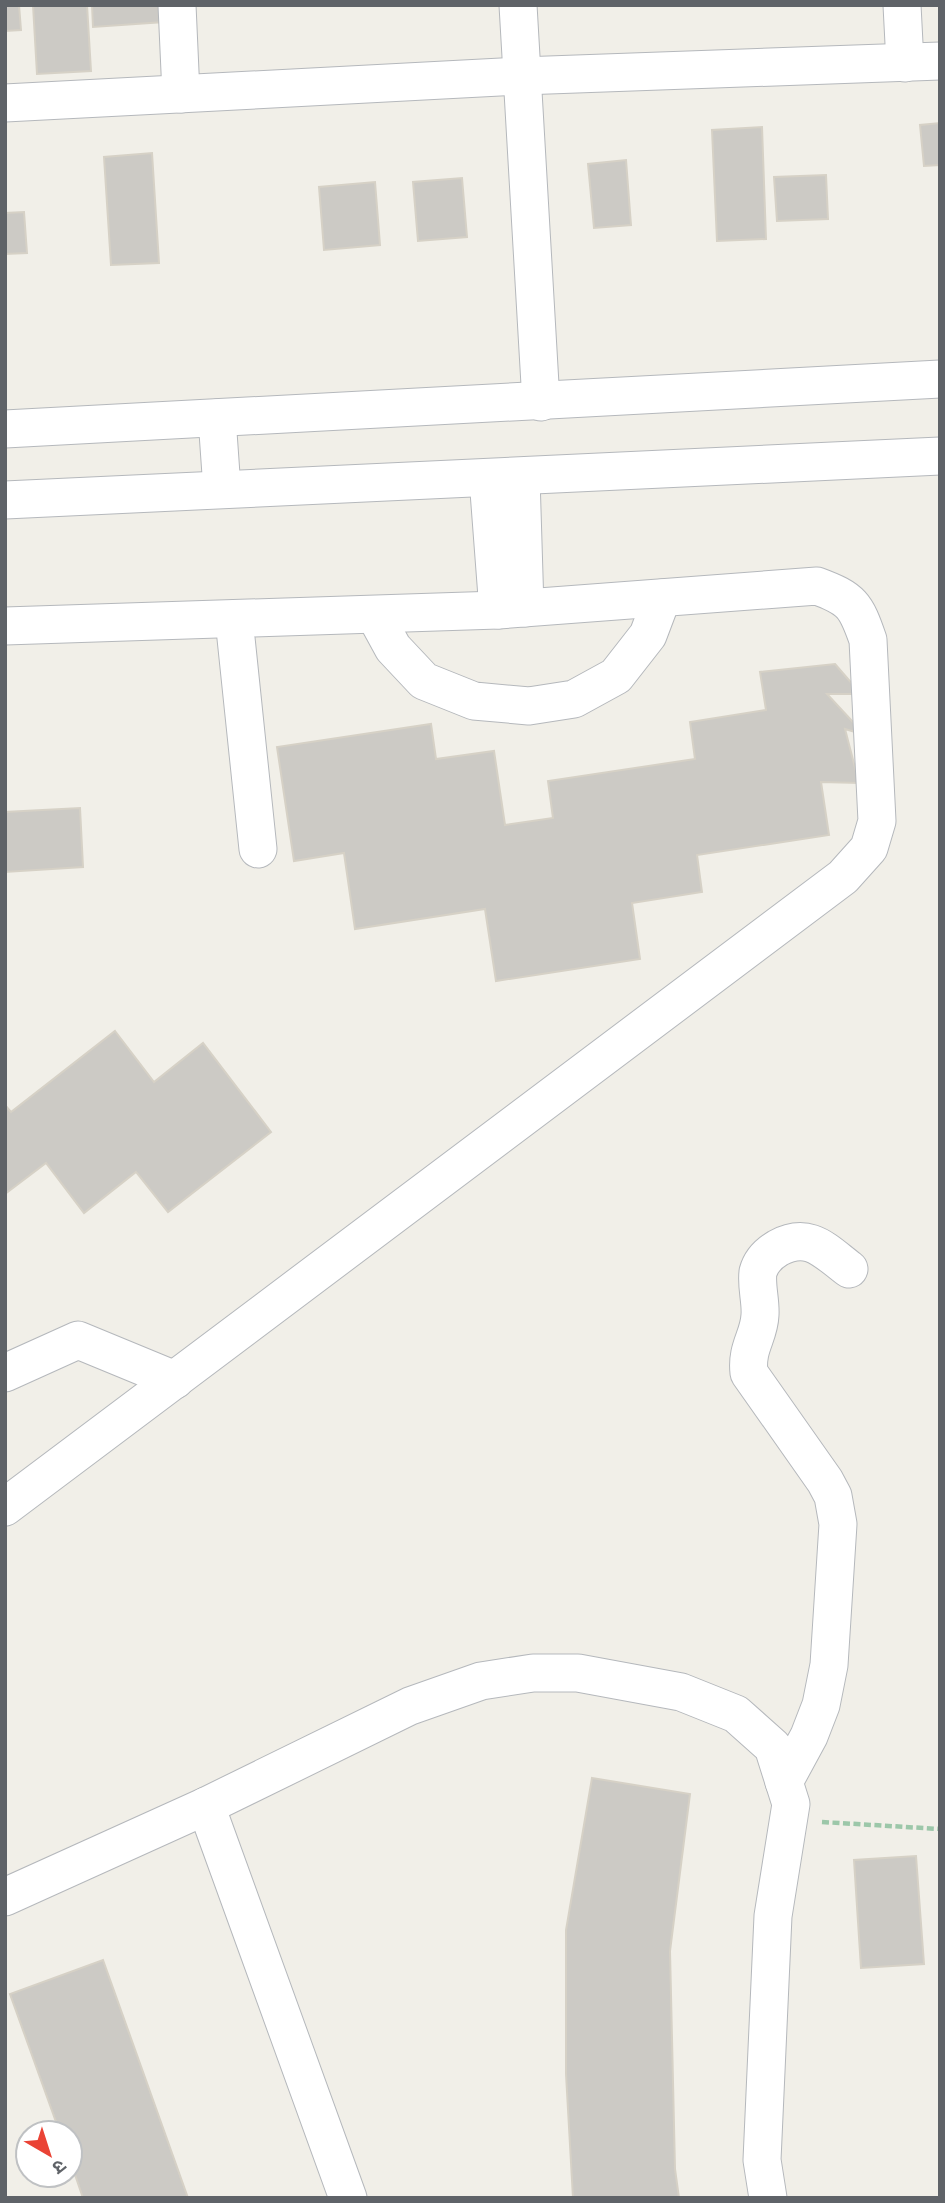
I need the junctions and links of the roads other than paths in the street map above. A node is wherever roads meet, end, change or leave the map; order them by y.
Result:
1 (177, 5) edge
2 (518, 5) edge
3 (902, 5) edge
4 (922, 62) edge
5 (521, 76) junction
6 (181, 94) junction
7 (5, 103) edge
8 (940, 379) edge
9 (541, 401) junction
10 (217, 418) junction
11 (5, 429) edge
12 (940, 456) edge
13 (504, 478) junction
14 (222, 489) junction
15 (5, 500) edge
16 (662, 598) junction
17 (512, 609) junction
18 (375, 615) junction
19 (234, 619) junction
20 (5, 626) edge
21 (258, 849) dead end
22 (849, 1269) dead end
23 (5, 1373) edge
24 (174, 1380) junction
25 (5, 1507) edge
26 (787, 1793) junction
27 (206, 1806) junction
28 (5, 1897) edge
29 (348, 2198) edge
30 (768, 2198) edge

1 - 6 street
2 - 5 street
3 - 4 street
4 - 5 street
5 - 6 street
5 - 9 street
6 - 7 street
8 - 9 street
9 - 10 street
10 - 11 street
10 - 14 street
12 - 13 street
13 - 14 street
13 - 17 street
14 - 15 street
16 - 17 street
16 - 18 street
16 - 24 street
17 - 18 street
18 - 19 street
19 - 20 street
19 - 21 street
22 - 26 street
23 - 24 street
24 - 25 street
26 - 27 street
26 - 30 street
27 - 28 street
27 - 29 street

